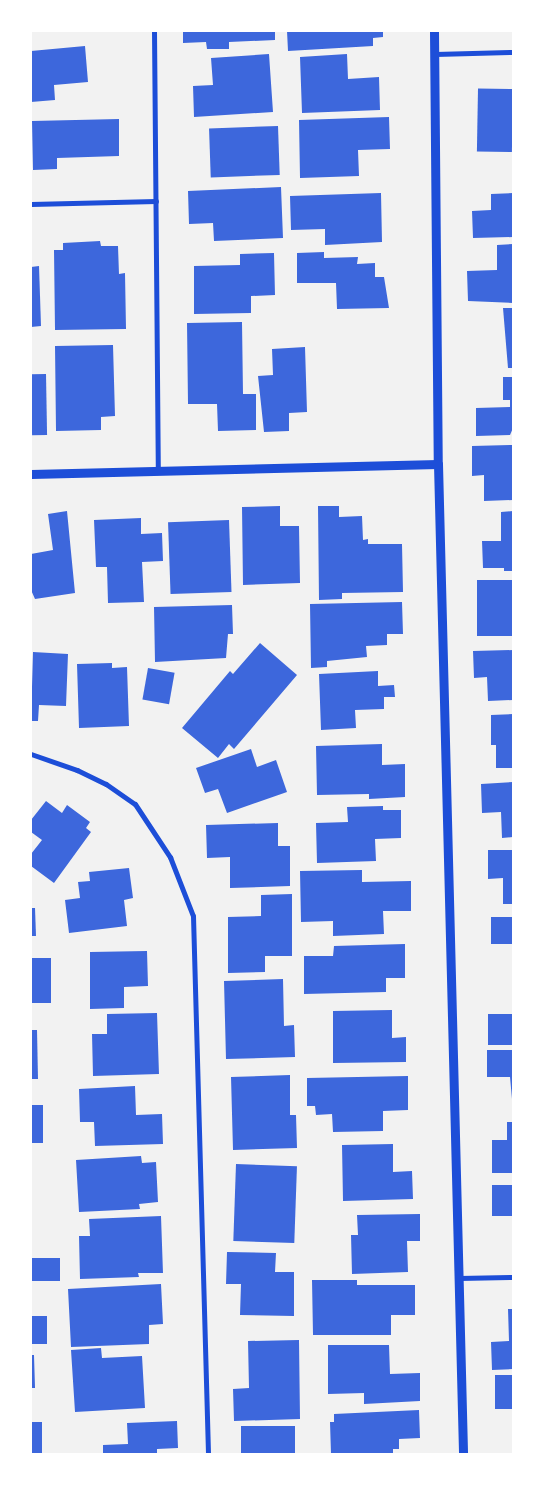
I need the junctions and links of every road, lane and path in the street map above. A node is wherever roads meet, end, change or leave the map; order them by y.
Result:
1 (154, 31) edge
2 (434, 31) edge
3 (513, 52) edge
4 (435, 54) junction
5 (156, 201) junction
6 (31, 204) edge
7 (438, 464) junction
8 (158, 471) junction
9 (31, 474) edge
10 (31, 754) edge
11 (513, 1277) edge
12 (459, 1278) junction
13 (208, 1454) edge
14 (463, 1454) edge

1 - 5 street
2 - 4 street
3 - 4 street
4 - 7 street
5 - 6 street
5 - 8 street
7 - 8 street
7 - 12 street
8 - 9 street
10 - 13 street
11 - 12 street
12 - 14 street

